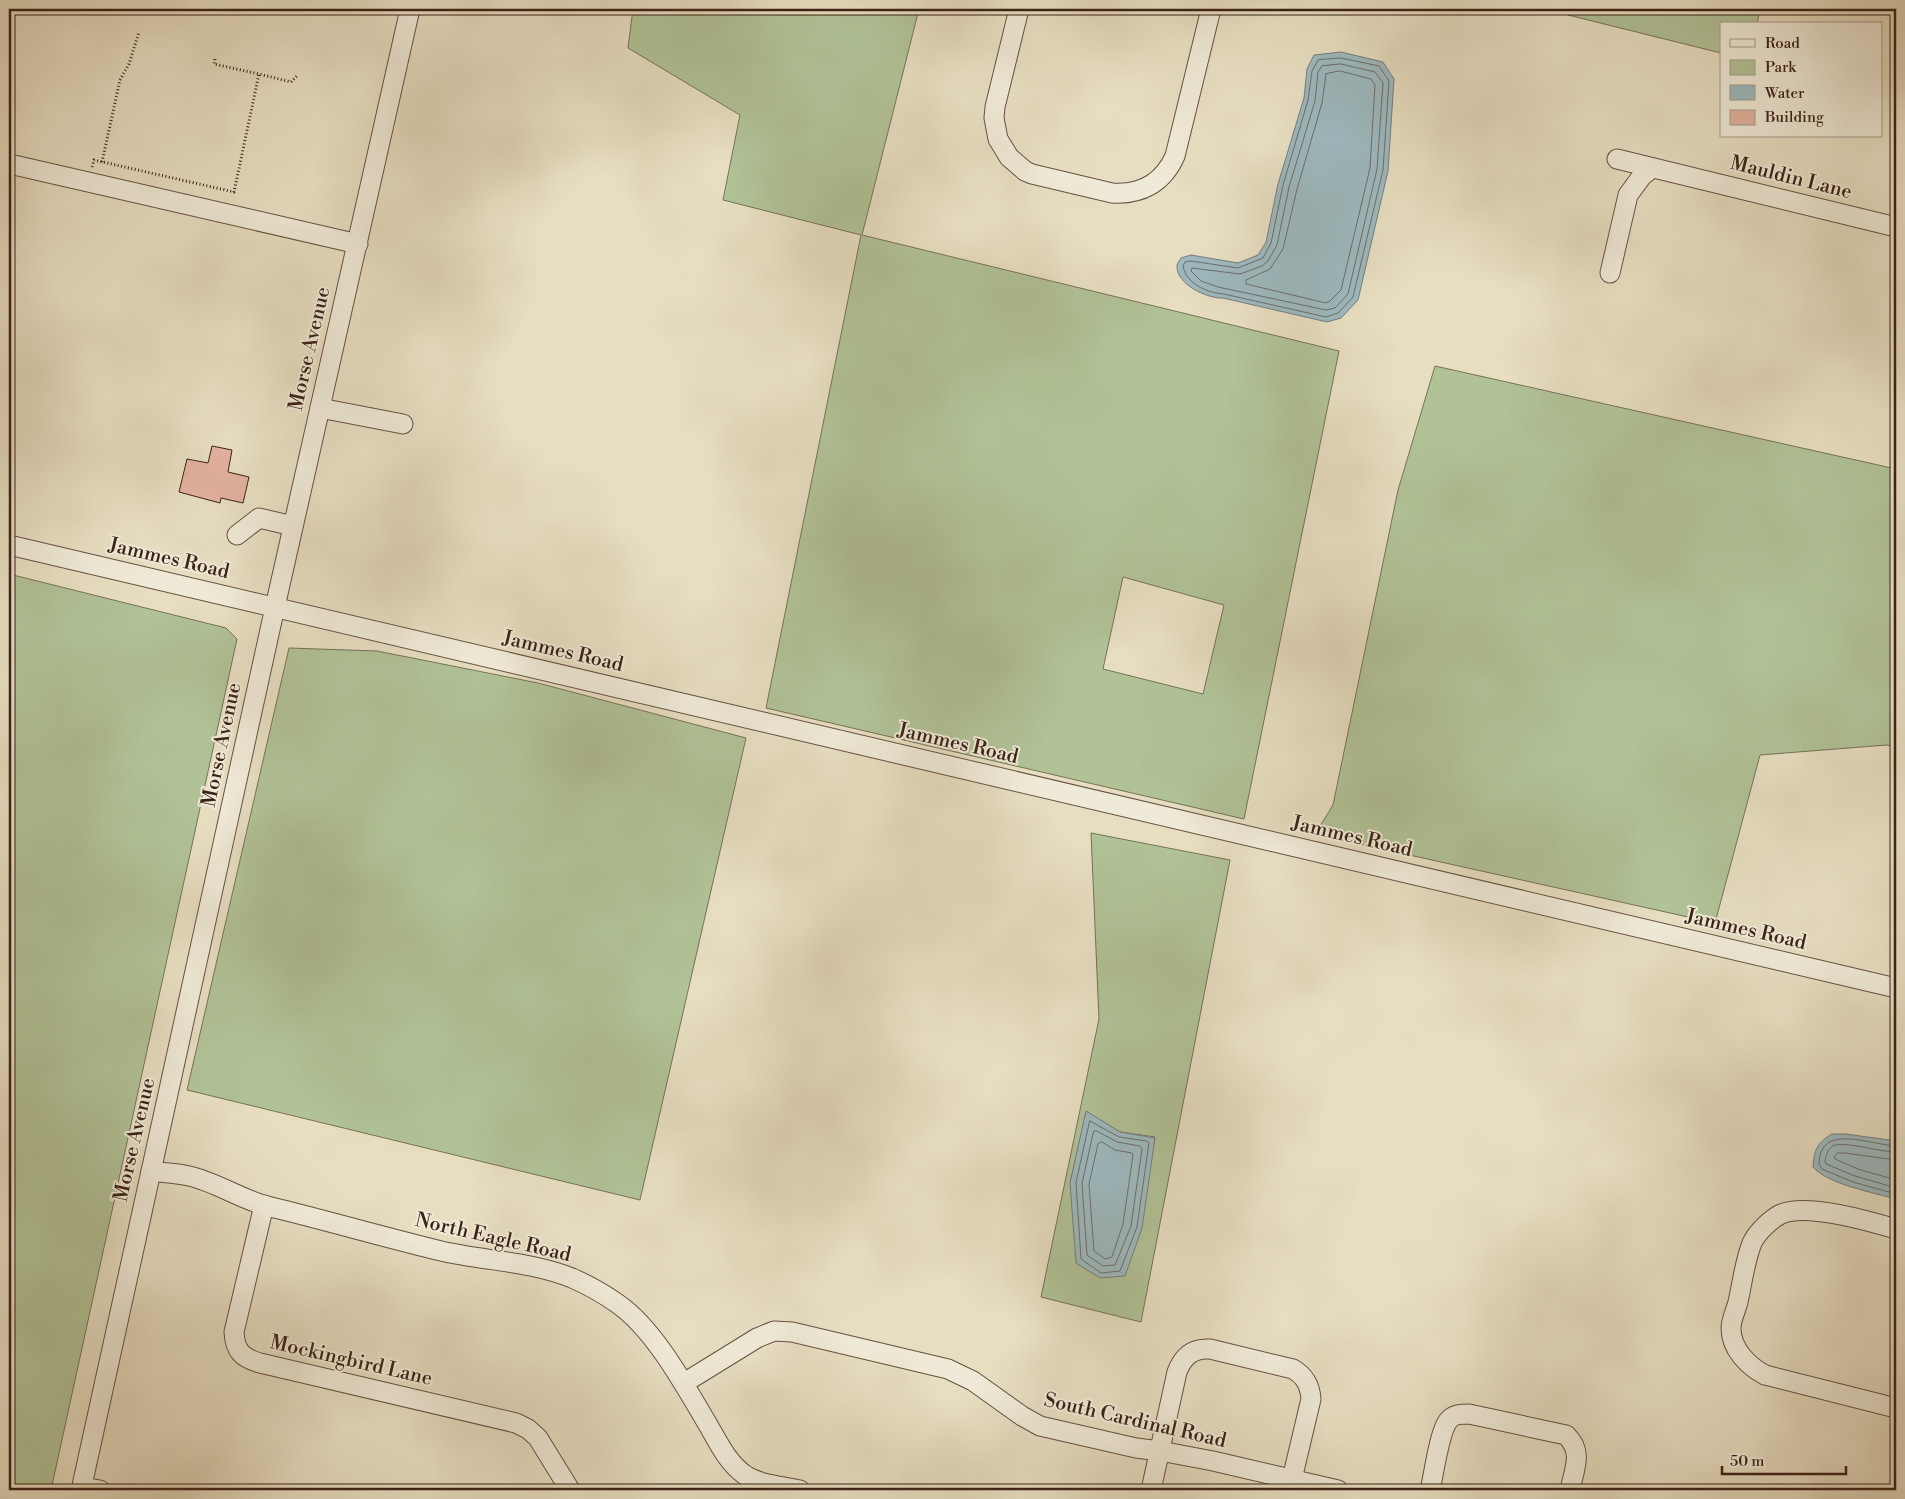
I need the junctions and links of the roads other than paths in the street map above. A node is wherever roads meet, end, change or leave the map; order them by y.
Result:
1 (410, 9) edge
2 (1019, 9) edge
3 (1211, 9) edge
4 (1617, 159) dead end
5 (14, 165) dead end
6 (1652, 168) junction
7 (1896, 227) edge
8 (358, 244) junction
9 (1610, 273) dead end
10 (320, 408) junction
11 (403, 424) dead end
12 (293, 526) junction
13 (237, 535) dead end
14 (9, 545) edge
15 (275, 607) junction
16 (1896, 988) edge
17 (151, 1171) junction
18 (264, 1205) junction
19 (1896, 1228) edge
20 (684, 1383) junction
21 (1896, 1408) edge
22 (1160, 1451) junction
23 (1292, 1479) junction
24 (88, 1489) edge
25 (570, 1490) edge
26 (800, 1490) edge
27 (1151, 1490) edge
28 (1338, 1490) edge
29 (1430, 1490) edge
30 (1570, 1490) edge

1 - 8 street, Morse Avenue
2 - 3 street
4 - 6 street, Mauldin Lane
5 - 8 street
6 - 7 street, Mauldin Lane
6 - 9 street
8 - 10 street, Morse Avenue
10 - 11 street
10 - 12 street, Morse Avenue
12 - 13 street
12 - 15 street, Morse Avenue
14 - 15 street, Jammes Road
15 - 16 street, Jammes Road
15 - 17 street, Morse Avenue
17 - 18 street, North Eagle Road
17 - 24 street, Morse Avenue
18 - 20 street, North Eagle Road
18 - 25 street, Mockingbird Lane
19 - 21 street
20 - 22 street, South Cardinal Road
20 - 26 street, North Eagle Road
22 - 23 street, South Cardinal Road
22 - 23 street
22 - 27 street
23 - 28 street, South Cardinal Road
29 - 30 street

